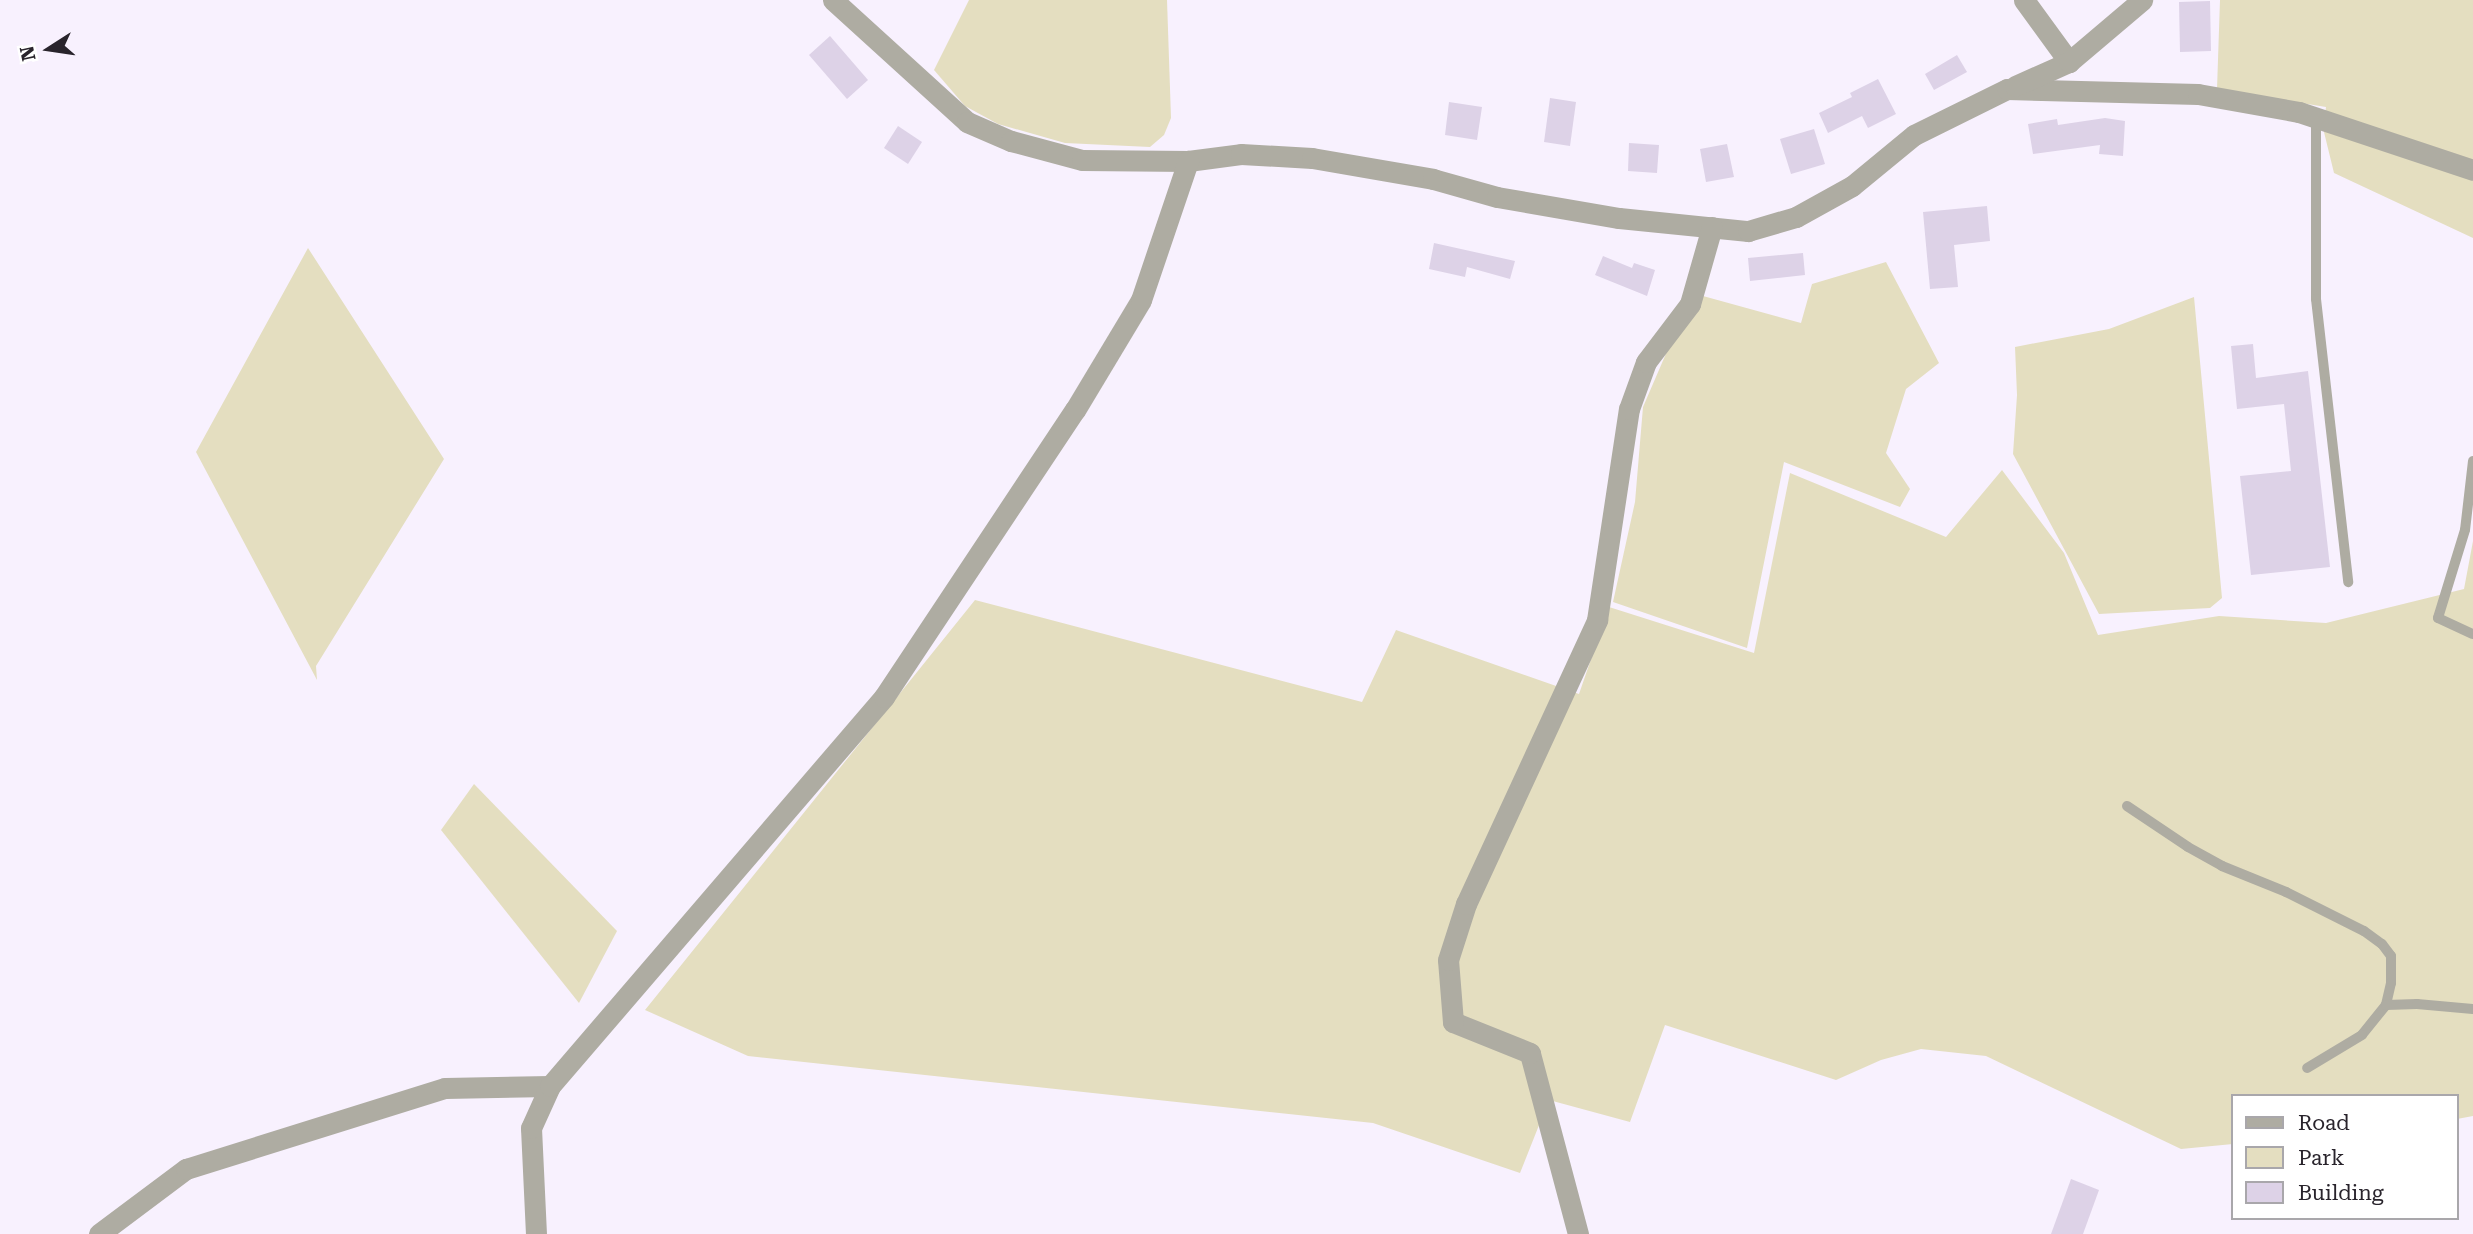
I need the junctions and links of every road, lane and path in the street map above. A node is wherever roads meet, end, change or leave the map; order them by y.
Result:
1 (833, 0) edge
2 (2024, 0) edge
3 (2142, 0) edge
4 (2068, 62) junction
5 (2007, 89) junction
6 (2316, 117) junction
7 (1188, 161) junction
8 (2473, 170) edge
9 (1712, 227) junction
10 (2473, 461) edge
11 (2348, 582) dead end
12 (2473, 634) edge
13 (2127, 806) dead end
14 (2386, 1005) junction
15 (2473, 1009) edge
16 (2307, 1068) dead end
17 (550, 1086) junction
18 (99, 1234) edge
19 (536, 1234) edge
20 (1578, 1234) edge

1 - 7 street
2 - 4 street
3 - 4 street
4 - 5 street
5 - 6 street
5 - 9 street
6 - 8 street
6 - 11 lane
7 - 9 street
7 - 17 street
9 - 20 street
10 - 12 lane
13 - 14 lane
14 - 15 lane
14 - 16 lane
17 - 18 street
17 - 19 street

